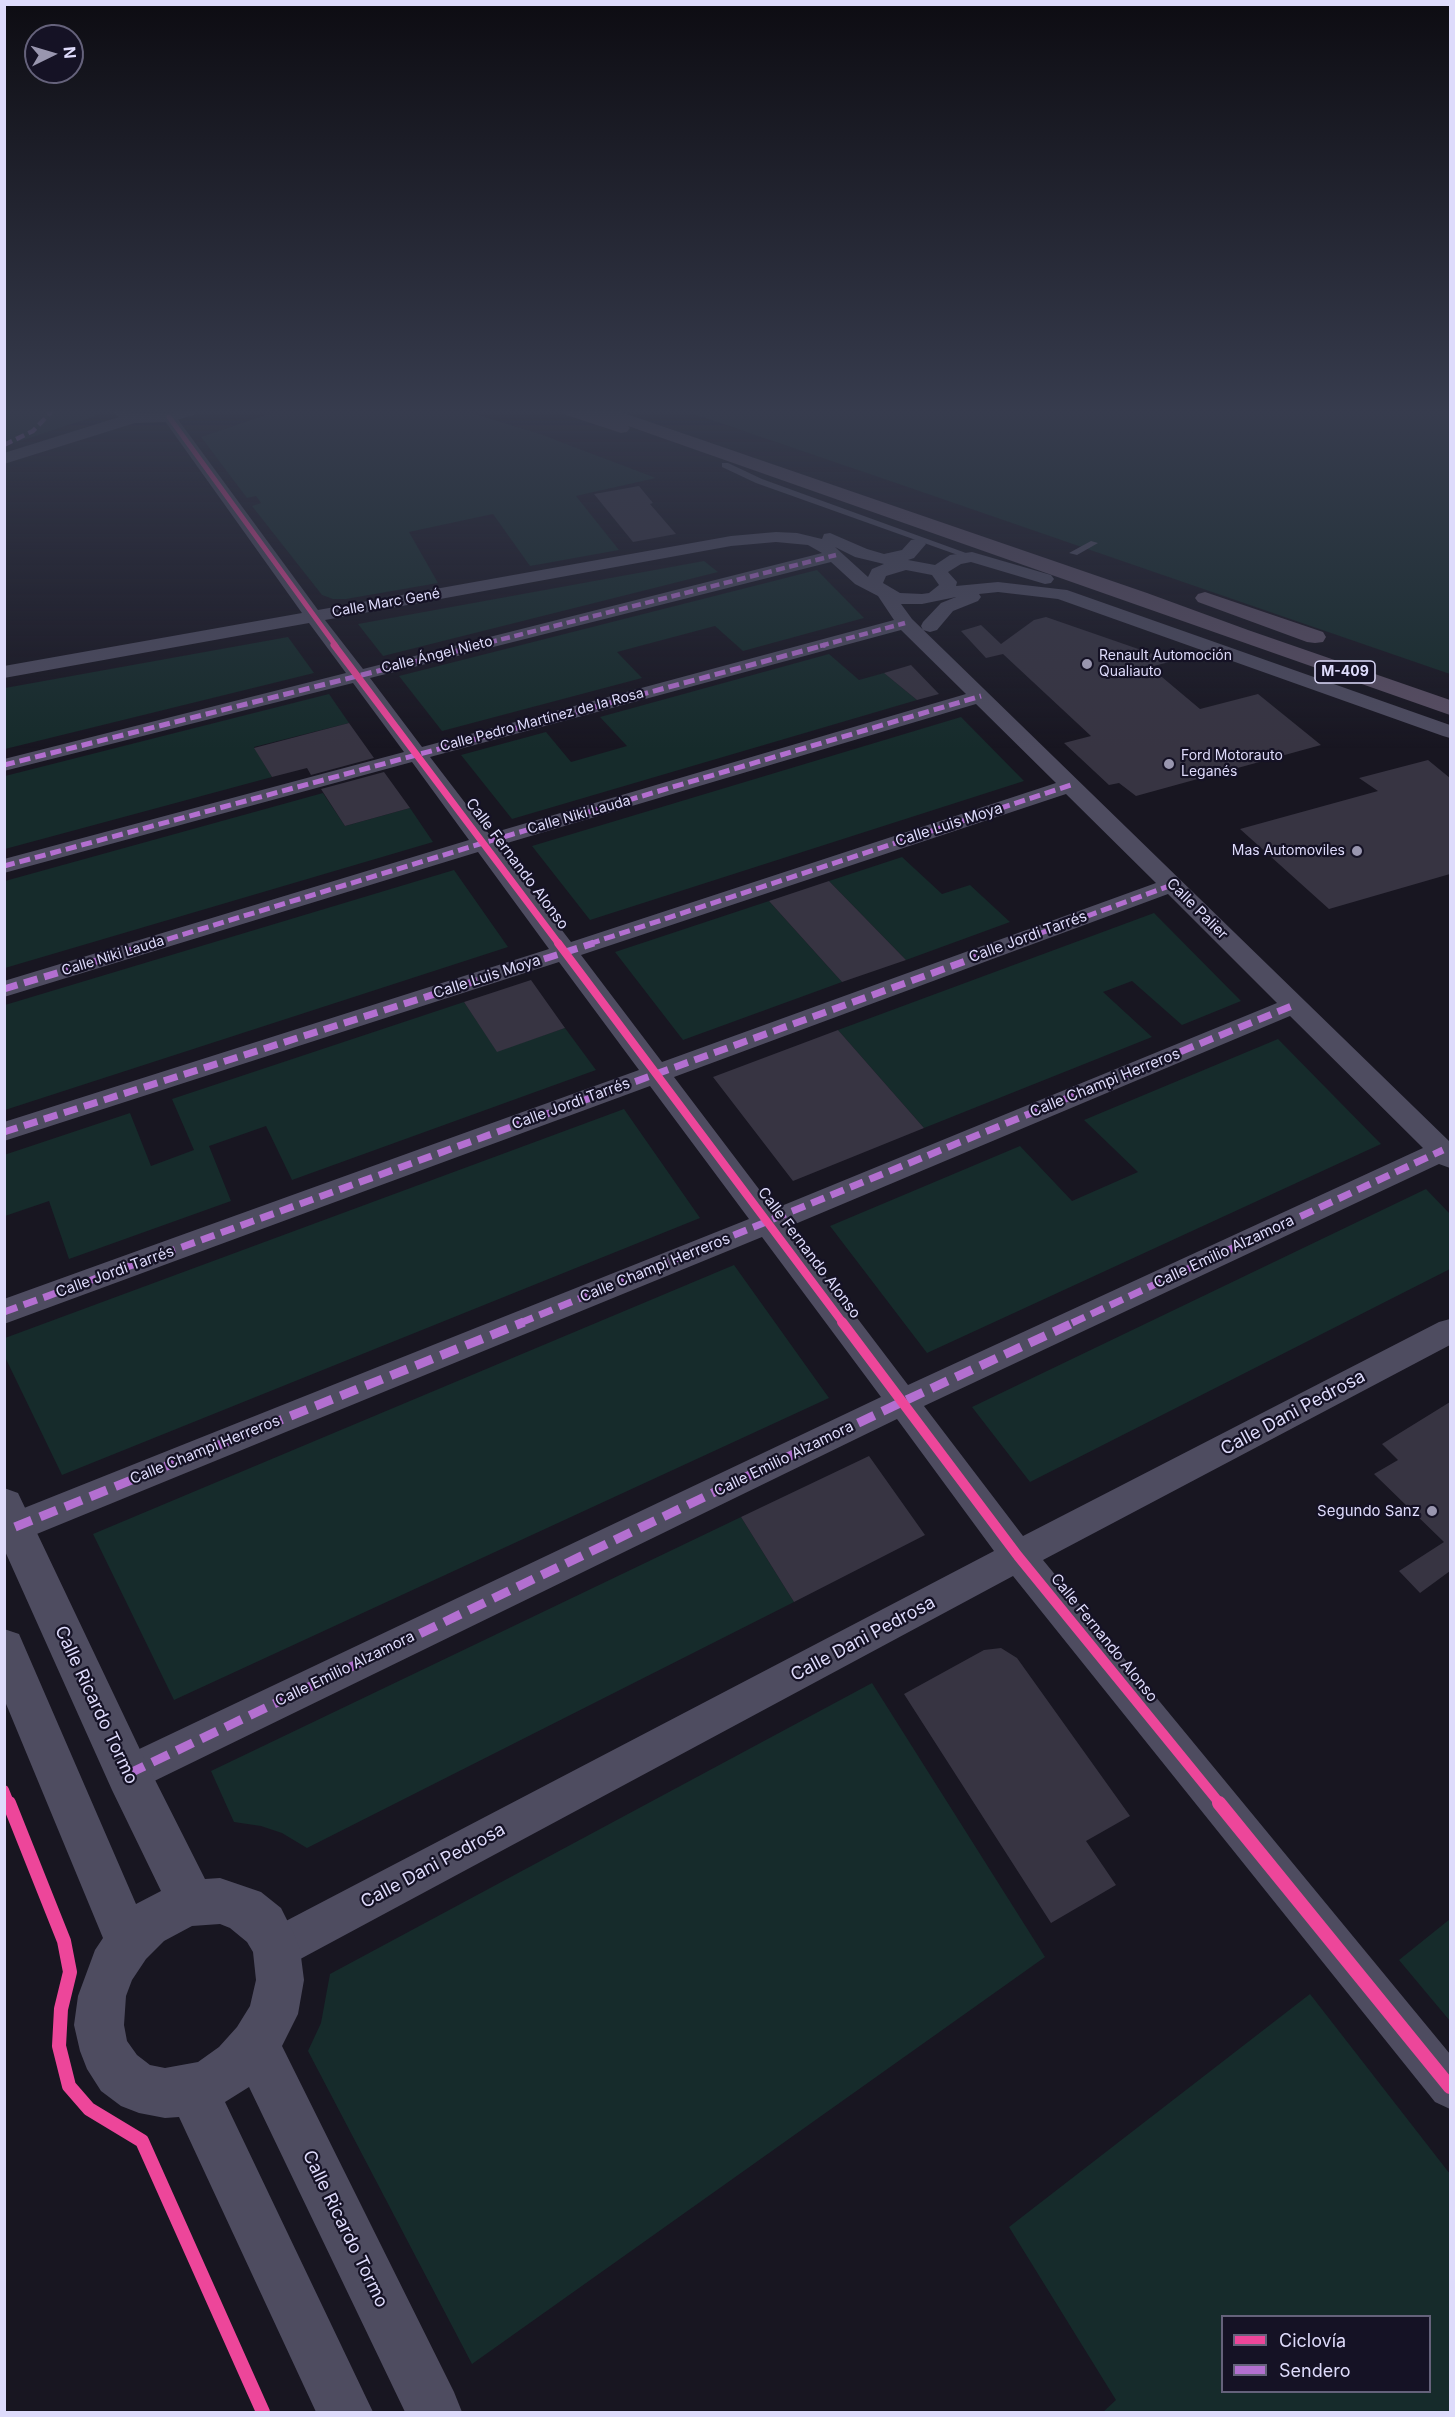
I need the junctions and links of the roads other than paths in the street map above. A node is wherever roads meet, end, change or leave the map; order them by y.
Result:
1 (246, 524) edge
2 (872, 524) edge
3 (899, 524) edge
4 (922, 524) edge
5 (963, 524) edge
6 (762, 533) junction
7 (912, 539) junction
8 (731, 541) junction
9 (1052, 545) dead end
10 (1095, 551) dead end
11 (836, 555) junction
12 (972, 557) junction
13 (900, 566) junction
14 (939, 584) junction
15 (1085, 586) junction
16 (1004, 588) junction
17 (882, 591) junction
18 (1186, 592) dead end
19 (313, 616) junction
20 (905, 622) junction
21 (930, 626) junction
22 (1240, 635) junction
23 (1333, 643) dead end
24 (944, 660) junction
25 (1397, 669) dead end
26 (4, 672) edge
27 (357, 675) junction
28 (1445, 688) edge
29 (981, 696) junction
30 (1450, 708) edge
31 (1450, 732) edge
32 (416, 754) junction
33 (4, 765) edge
34 (1071, 785) junction
35 (483, 843) junction
36 (4, 866) edge
37 (1172, 885) junction
38 (565, 952) junction
39 (4, 989) edge
40 (1294, 1005) junction
41 (656, 1073) junction
42 (4, 1132) edge
43 (1447, 1154) edge
44 (768, 1223) junction
45 (4, 1312) edge
46 (1450, 1331) edge
47 (902, 1402) junction
48 (10, 1516) edge
49 (1018, 1556) junction
50 (4, 1648) edge
51 (128, 1774) junction
52 (192, 1903) junction
53 (129, 1942) junction
54 (276, 1949) junction
55 (255, 2045) junction
56 (1450, 2087) edge
57 (193, 2090) junction
58 (345, 2412) edge
59 (434, 2412) edge

1 - 19 street, Calle Fernando Alonso
2 - 7 lane
3 - 15 highway, M-409
4 - 22 highway, M-409
5 - 28 highway, M-409
6 - 7 street
6 - 8 street
6 - 13 street
7 - 12 lane
7 - 13 street
8 - 11 street, Calle Palier
8 - 19 street, Calle Marc Gené
9 - 10 highway
11 - 17 street, Calle Palier
11 - 27 street, Calle Ángel Nieto
12 - 14 street
12 - 15 street
13 - 14 street
13 - 17 street
14 - 16 street
14 - 17 street
14 - 21 street, Calle Palier
15 - 22 highway, M-409
16 - 21 street
16 - 31 street
17 - 20 street, Calle Palier
18 - 23 highway, M-409
19 - 26 street, Calle Marc Gené
19 - 27 street, Calle Fernando Alonso
20 - 24 street, Calle Palier
20 - 32 street, Calle Pedro Martínez de la Rosa
21 - 24 street, Calle Palier
22 - 30 highway, M-409
24 - 29 street, Calle Palier
25 - 28 highway, M-409
27 - 32 street, Calle Fernando Alonso
27 - 33 street, Calle Ángel Nieto
29 - 34 street, Calle Palier
29 - 35 street, Calle Niki Lauda
32 - 35 street, Calle Fernando Alonso
32 - 36 street, Calle Pedro Martínez de la Rosa
34 - 37 street, Calle Palier
34 - 38 street, Calle Luis Moya
35 - 38 street, Calle Fernando Alonso
35 - 39 street, Calle Niki Lauda
37 - 40 street, Calle Palier
37 - 41 street, Calle Jordi Tarrés
38 - 41 street, Calle Fernando Alonso
38 - 42 street, Calle Luis Moya
40 - 43 street, Calle Palier
40 - 44 street, Calle Champi Herreros
41 - 44 street, Calle Fernando Alonso
41 - 45 street, Calle Jordi Tarrés
43 - 47 street, Calle Emilio Alzamora
44 - 47 street, Calle Fernando Alonso
44 - 48 street, Calle Champi Herreros
46 - 49 street, Calle Dani Pedrosa
47 - 49 street, Calle Fernando Alonso
47 - 51 street, Calle Emilio Alzamora
48 - 51 street, Calle Ricardo Tormo
49 - 54 street, Calle Dani Pedrosa
49 - 56 street, Calle Fernando Alonso
50 - 53 street
51 - 52 street, Calle Ricardo Tormo
52 - 53 street
52 - 54 street
53 - 57 street
54 - 55 street
55 - 57 street
55 - 59 street, Calle Ricardo Tormo
57 - 58 street

